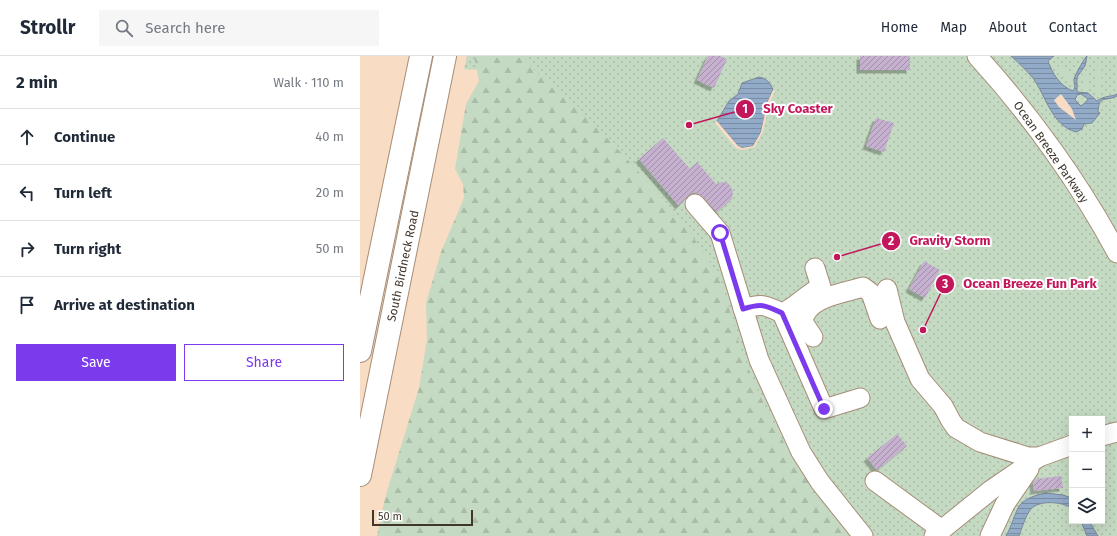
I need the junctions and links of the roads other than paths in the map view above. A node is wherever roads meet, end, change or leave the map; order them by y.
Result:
1 (421, 56) edge
2 (445, 56) edge
3 (977, 56) edge
4 (695, 204) dead end
5 (1117, 253) edge
6 (814, 268) dead end
7 (887, 289) dead end
8 (743, 309) junction
9 (790, 318) junction
10 (880, 319) dead end
11 (813, 337) dead end
12 (360, 351) edge
13 (860, 398) dead end
14 (1117, 432) edge
15 (1105, 435) edge
16 (1069, 446) edge
17 (1039, 457) junction
18 (360, 475) edge
19 (875, 481) dead end
20 (938, 533) edge
21 (863, 536) edge
22 (990, 536) edge

1 - 12 main road, South Birdneck Road
2 - 18 main road, South Birdneck Road
3 - 5 street, Ocean Breeze Parkway
4 - 8 street
6 - 9 street
7 - 17 street
8 - 9 street
8 - 21 street
9 - 10 street
9 - 11 street
9 - 13 street
14 - 15 street
16 - 17 street
17 - 20 street
17 - 22 street
19 - 20 street

